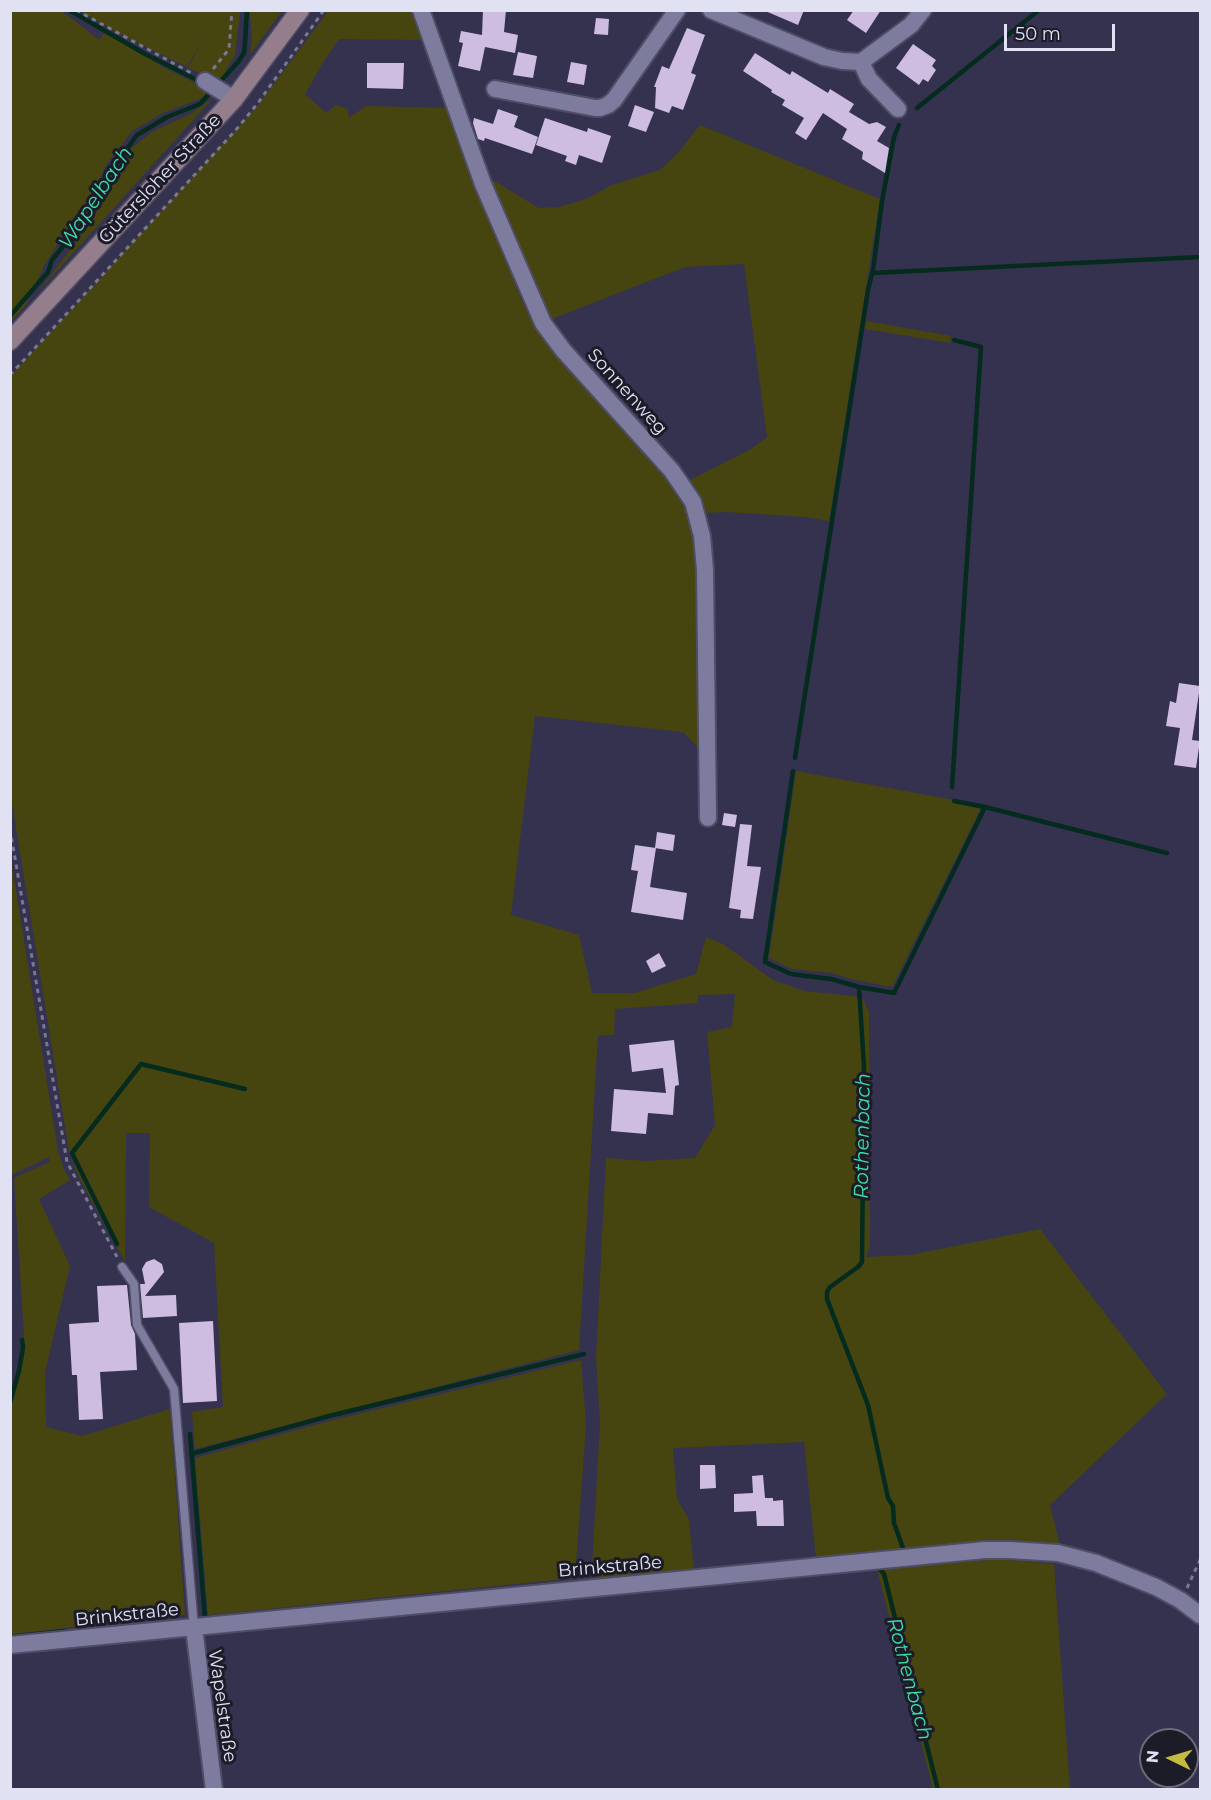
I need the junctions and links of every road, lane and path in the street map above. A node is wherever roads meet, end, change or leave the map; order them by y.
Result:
1 (76, 10) edge
2 (232, 10) edge
3 (300, 10) edge
4 (324, 10) edge
5 (421, 10) edge
6 (677, 10) edge
7 (711, 10) edge
8 (923, 10) edge
9 (861, 62) junction
10 (205, 81) junction
11 (495, 89) dead end
12 (234, 99) junction
13 (898, 109) dead end
14 (10, 341) edge
15 (10, 375) edge
16 (708, 818) dead end
17 (10, 829) edge
18 (122, 1267) joint
19 (1200, 1560) edge
20 (1180, 1600) junction
21 (1200, 1615) edge
22 (194, 1628) junction
23 (10, 1646) edge
24 (214, 1790) edge

1 - 10 path
2 - 10 path
3 - 12 main road, Gütersloher Straße
4 - 15 path
5 - 16 street, Sonnenweg
6 - 11 street
7 - 9 street
8 - 9 street
9 - 13 street
10 - 12 street
12 - 14 main road, Gütersloher Straße
17 - 18 path
18 - 22 lane
19 - 20 path
20 - 21 street, Brinkstraße
20 - 22 street, Brinkstraße
22 - 23 street, Brinkstraße
22 - 24 street, Wapelstraße

